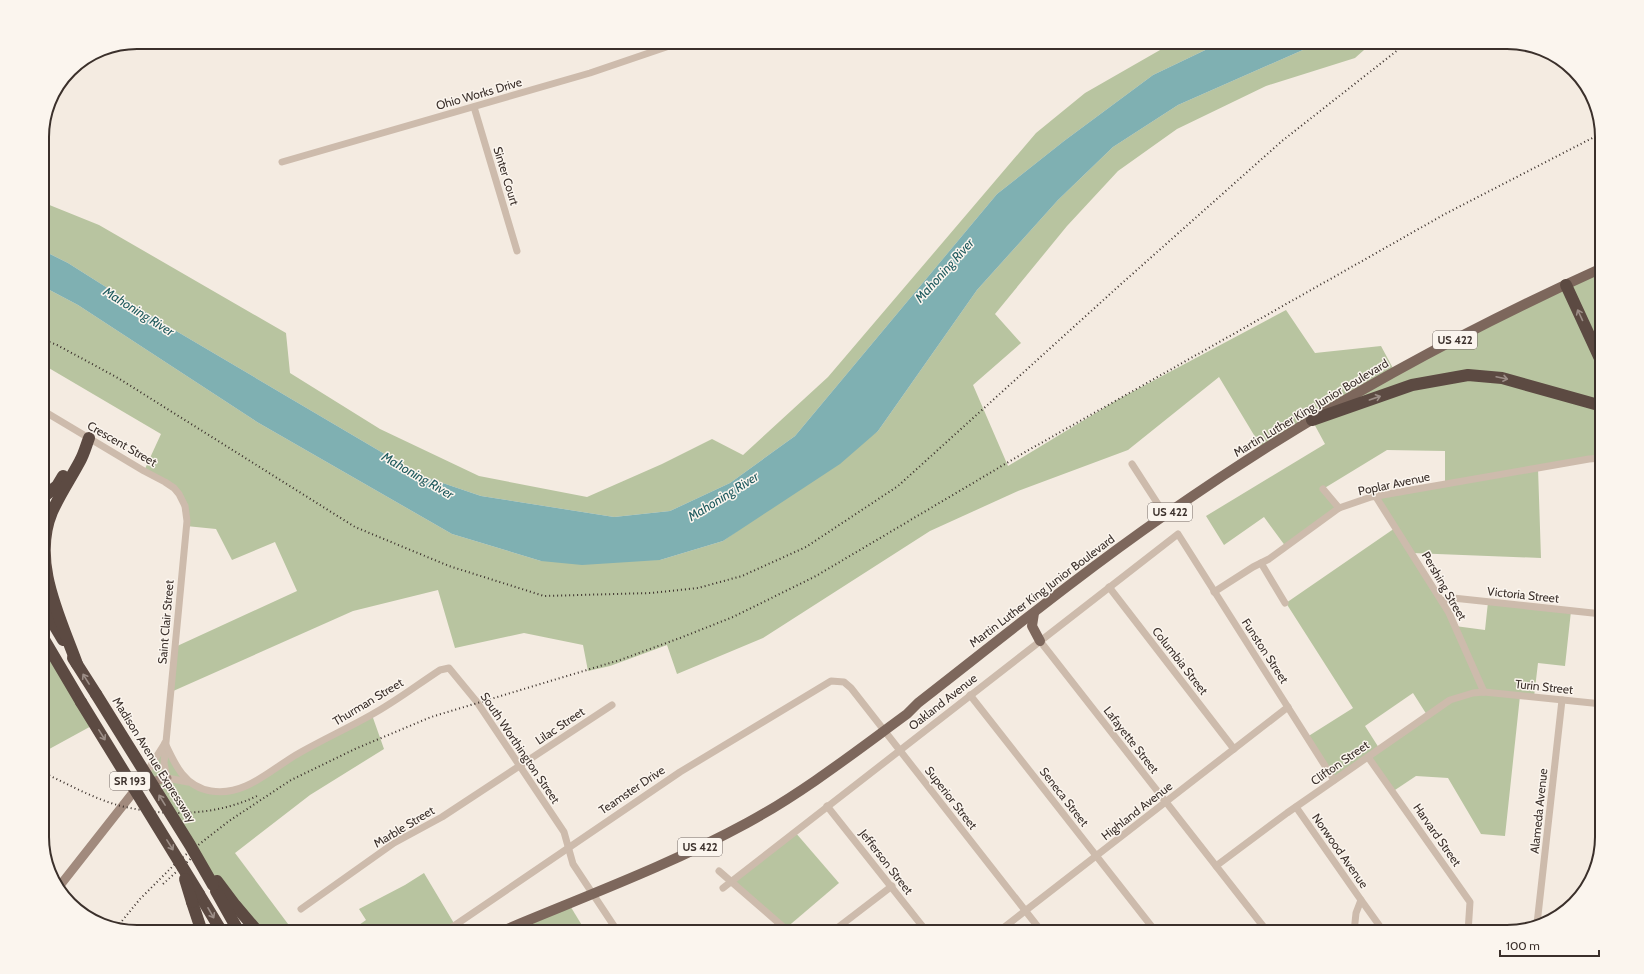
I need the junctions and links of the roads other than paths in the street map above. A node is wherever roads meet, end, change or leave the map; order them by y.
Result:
1 (660, 49) edge
2 (474, 107) junction
3 (282, 162) dead end
4 (517, 251) dead end
5 (1595, 271) edge
6 (1566, 285) junction
7 (1595, 348) edge
8 (1595, 404) edge
9 (49, 414) edge
10 (1312, 420) junction
11 (89, 438) junction
12 (1595, 459) edge
13 (1132, 464) dead end
14 (1322, 489) dead end
15 (49, 492) edge
16 (1376, 497) junction
17 (184, 504) joint
18 (1339, 508) junction
19 (1165, 515) junction
20 (49, 520) edge
21 (1178, 534) joint
22 (1261, 563) junction
23 (49, 581) edge
24 (1109, 587) junction
25 (1214, 592) junction
26 (1442, 600) junction
27 (1285, 603) dead end
28 (1034, 613) junction
29 (1595, 613) edge
30 (49, 617) edge
31 (1040, 641) junction
32 (49, 647) edge
33 (49, 659) edge
34 (77, 664) junction
35 (446, 668) joint
36 (69, 680) junction
37 (840, 681) joint
38 (1484, 692) junction
39 (970, 695) junction
40 (1562, 700) junction
41 (1595, 703) edge
42 (612, 705) dead end
43 (1288, 707) junction
44 (884, 730) junction
45 (165, 743) junction
46 (1234, 749) junction
47 (900, 750) junction
48 (1368, 757) junction
49 (519, 767) junction
50 (167, 778) junction
51 (1334, 780) junction
52 (188, 782) junction
53 (139, 785) junction
54 (1165, 802) junction
55 (827, 806) junction
56 (1296, 807) junction
57 (568, 847) junction
58 (1096, 856) junction
59 (1216, 866) junction
60 (719, 870) dead end
61 (731, 881) junction
62 (62, 883) edge
63 (215, 883) junction
64 (892, 886) junction
65 (723, 888) dead end
66 (593, 894) junction
67 (196, 898) junction
68 (1361, 900) junction
69 (301, 909) dead end
70 (1026, 911) junction
71 (1538, 919) edge
72 (201, 925) edge
73 (217, 925) edge
74 (236, 925) edge
75 (252, 925) edge
76 (455, 925) edge
77 (517, 925) edge
78 (613, 925) edge
79 (781, 925) edge
80 (841, 925) edge
81 (922, 925) edge
82 (1007, 925) edge
83 (1037, 925) edge
84 (1150, 925) edge
85 (1259, 925) edge
86 (1355, 925) edge
87 (1379, 925) edge
88 (1468, 925) edge

1 - 2 street, Ohio Works Drive
2 - 3 street, Ohio Works Drive
2 - 4 street, Sinter Court
5 - 6 main road, Martin Luther King Junior Boulevard / US 422
7 -> 6 highway
6 - 10 main road, Martin Luther King Junior Boulevard / US 422
10 -> 8 highway
9 - 11 street, Crescent Street
10 - 19 main road, Martin Luther King Junior Boulevard / US 422
11 - 15 highway
11 - 17 street, Crescent Street
11 - 20 highway
12 - 16 street, Poplar Avenue
13 - 19 street
14 - 18 street
16 - 18 street, Poplar Avenue
16 - 26 street, Pershing Street
17 - 45 street, Saint Clair Street
18 - 22 street, Poplar Avenue
19 - 28 main road, Martin Luther King Junior Boulevard / US 422
21 - 24 street, Oakland Avenue
21 - 25 street, Funston Street
22 - 25 street, Poplar Avenue
22 - 27 street
23 - 34 highway
24 - 31 street, Oakland Avenue
24 - 46 street, Columbia Street
25 - 43 street, Funston Street
26 - 29 street, Victoria Street
26 - 38 street, Pershing Street
28 - 31 main road
28 - 44 main road, Martin Luther King Junior Boulevard / US 422
30 - 34 highway, Madison Avenue Expressway / SR 193
31 - 39 street, Oakland Avenue
31 - 54 street, Lafayette Street
32 - 36 highway, SR 193
33 - 36 highway
63 -> 34 highway, Madison Avenue Expressway / SR 193, bridge
35 - 49 street, South Worthington Street
35 - 52 street, Thurman Street
36 -> 67 highway, SR 193, bridge
37 - 44 street, Superior Street
37 - 57 street, Teamster Drive
38 - 40 street, Turin Street
38 - 48 street, Clifton Street
39 - 47 street, Oakland Avenue
39 - 58 street, Seneca Street
40 - 41 street, Turin Street
40 - 71 street, Alameda Avenue
42 - 49 street, Lilac Street
43 - 46 street, Highland Avenue
43 - 51 street, Funston Street
44 - 47 street, Superior Street
44 - 66 main road, Martin Luther King Junior Boulevard / US 422
45 - 50 street, Saint Clair Street
45 - 52 street
45 - 53 street, Saint Clair Street
46 - 54 street, Highland Avenue
47 - 55 street, Oakland Avenue
47 - 70 street, Superior Street
48 - 51 street, Clifton Street
48 - 88 street, Harvard Street
49 - 57 street, South Worthington Street
49 - 69 street, Marble Street
50 - 52 street
50 - 53 street
51 - 56 street, Clifton Street
53 - 62 street
54 - 58 street, Highland Avenue
54 - 59 street, Lafayette Street
55 - 61 street, Oakland Avenue
55 - 64 street, Jefferson Street
56 - 59 street, Clifton Street
56 - 68 street, Norwood Avenue
57 - 66 street, South Worthington Street
57 - 76 street, Teamster Drive
58 - 70 street, Highland Avenue
58 - 84 street, Seneca Street
59 - 85 street, Lafayette Street
60 - 61 street
61 - 65 street, Oakland Avenue
61 - 79 street
63 - 74 highway, Madison Avenue Expressway
63 - 75 highway
64 - 80 street
64 - 81 street, Jefferson Street
66 - 77 main road, Martin Luther King Junior Boulevard / US 422
66 - 78 street, South Worthington Street
67 - 72 highway, SR 193
67 -> 73 highway
68 - 86 street, Norwood Avenue
68 - 87 street
70 - 82 street, Highland Avenue
70 - 83 street, Superior Street

